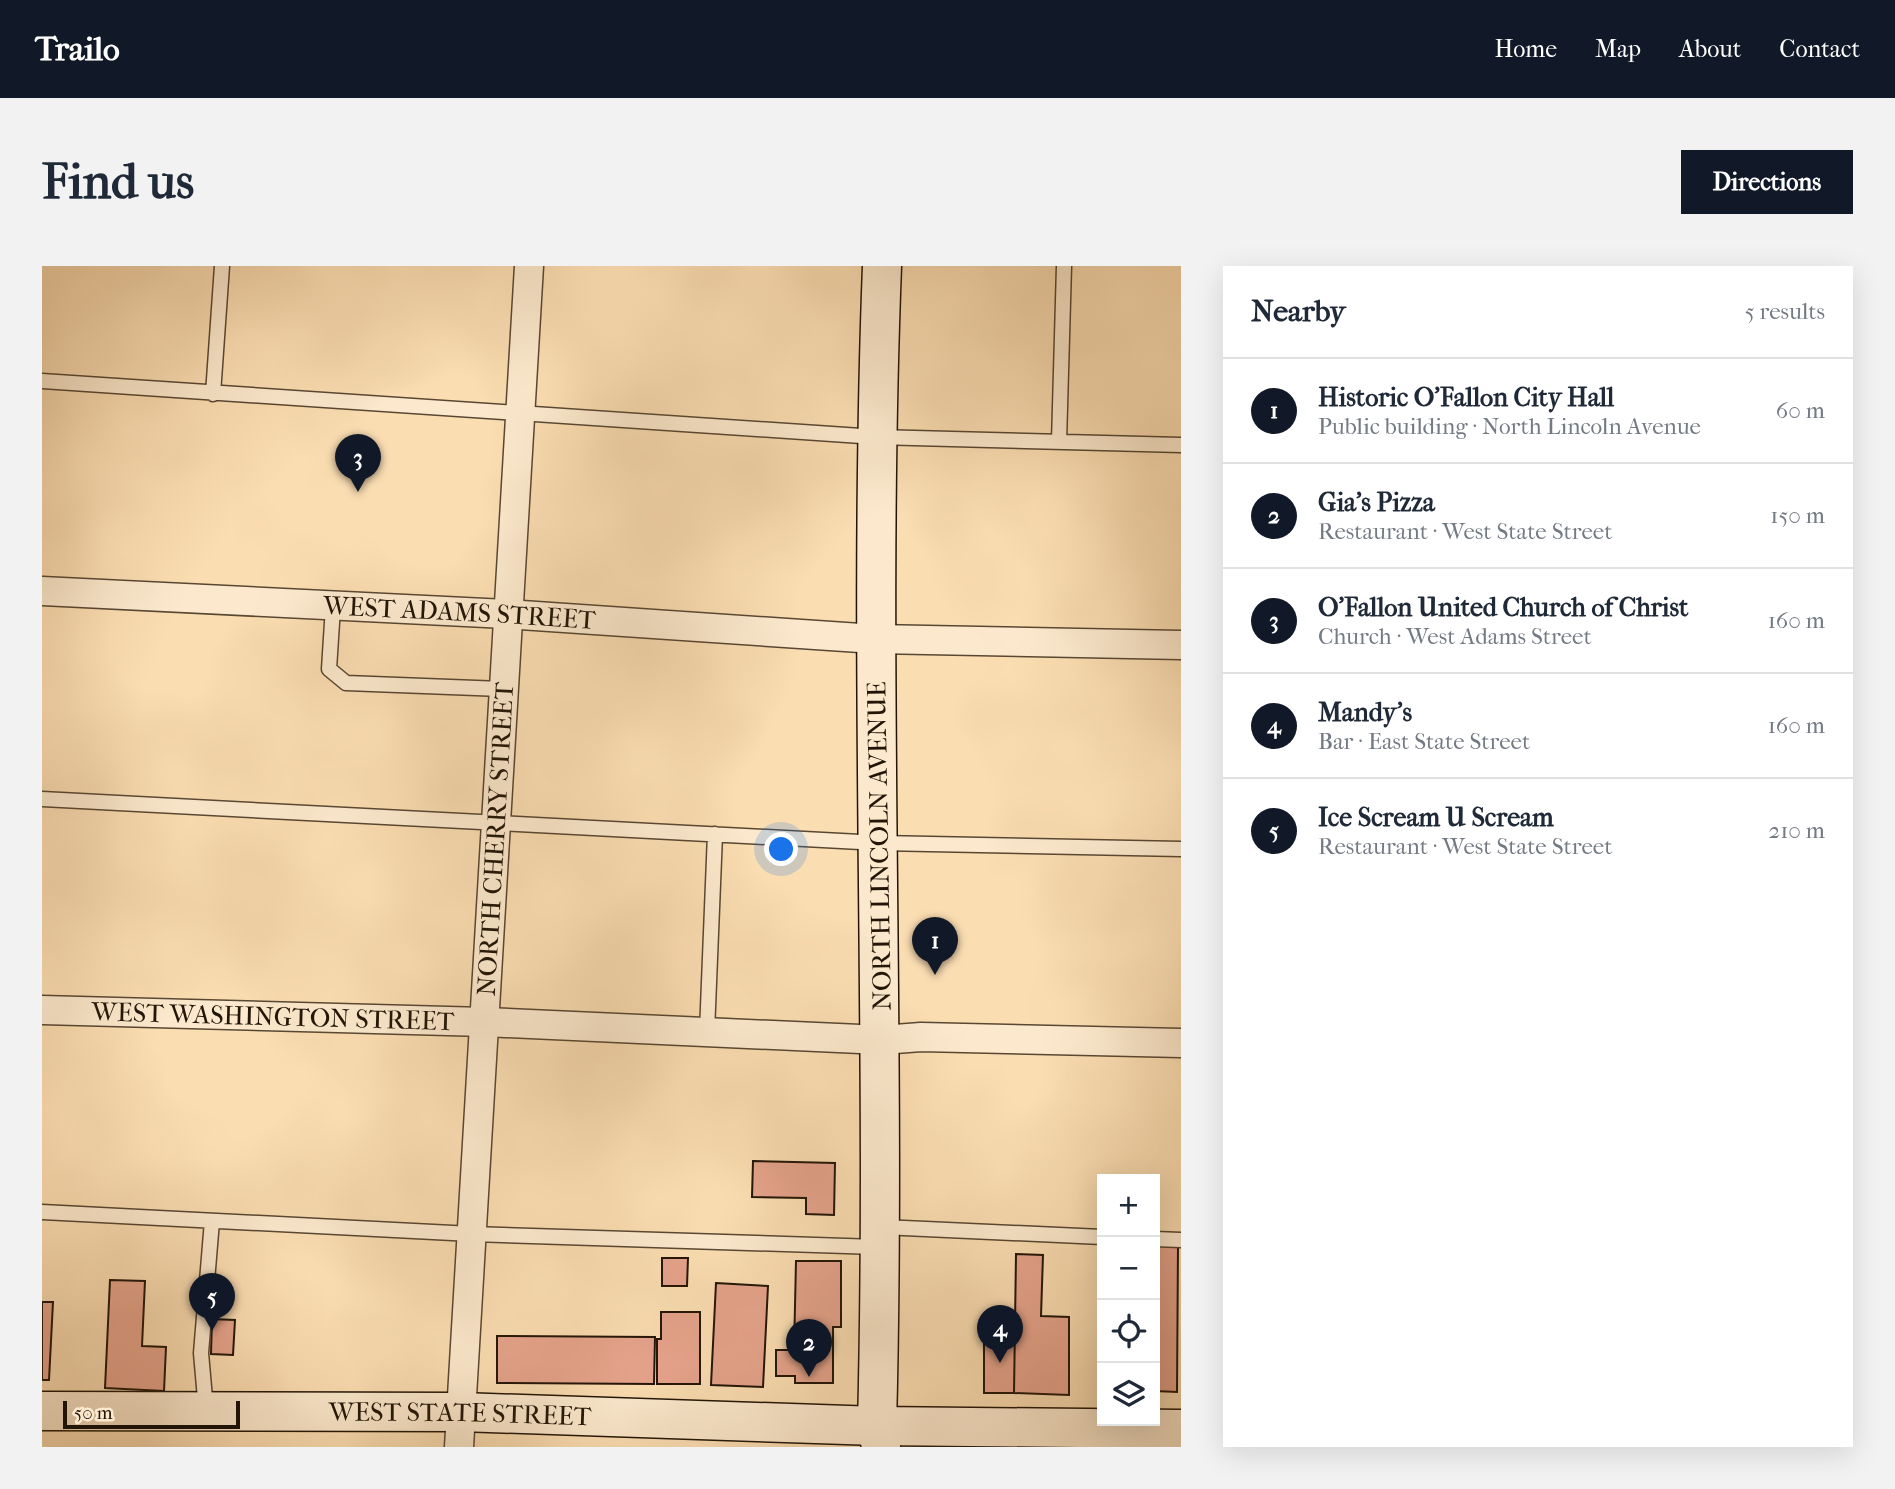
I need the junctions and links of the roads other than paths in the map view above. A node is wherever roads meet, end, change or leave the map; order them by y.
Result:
1 (222, 266) edge
2 (529, 266) edge
3 (882, 266) edge
4 (1064, 266) edge
5 (42, 382) edge
6 (213, 394) junction
7 (520, 416) junction
8 (876, 437) junction
9 (1059, 442) junction
10 (1181, 445) edge
11 (42, 591) edge
12 (332, 607) junction
13 (506, 614) junction
14 (875, 639) junction
15 (1181, 645) edge
16 (502, 689) junction
17 (42, 799) edge
18 (495, 822) junction
19 (715, 834) junction
20 (879, 843) junction
21 (1181, 849) edge
22 (42, 1010) edge
23 (485, 1022) junction
24 (707, 1032) junction
25 (882, 1040) junction
26 (1181, 1043) edge
27 (42, 1212) edge
28 (212, 1221) junction
29 (472, 1234) junction
30 (882, 1237) junction
31 (1097, 1237) edge
32 (1160, 1239) edge
33 (1181, 1240) edge
34 (42, 1411) edge
35 (206, 1411) junction
36 (1181, 1429) edge
37 (460, 1430) edge
38 (879, 1436) edge
39 (1012, 1437) edge

1 - 6 lane
2 - 7 street, NORTH CHERRY STREET
3 - 8 main road, NORTH LINCOLN AVENUE
4 - 9 lane
5 - 6 lane
6 - 7 lane
7 - 8 lane
7 - 13 street, NORTH CHERRY STREET
8 - 9 lane
8 - 14 main road, NORTH LINCOLN AVENUE
9 - 10 lane
11 - 12 street, WEST ADAMS STREET
12 - 13 street, WEST ADAMS STREET
12 - 16 lane
13 - 14 street, WEST ADAMS STREET
13 - 16 street, NORTH CHERRY STREET
14 - 15 street, WEST ADAMS STREET
14 - 20 main road, NORTH LINCOLN AVENUE
16 - 18 street, NORTH CHERRY STREET
17 - 18 lane
18 - 19 lane
18 - 23 street, NORTH CHERRY STREET
19 - 20 lane
19 - 24 lane
20 - 21 lane
20 - 25 main road, NORTH LINCOLN AVENUE
22 - 23 street, WEST WASHINGTON STREET
23 - 24 street, WEST WASHINGTON STREET
23 - 29 street, NORTH CHERRY STREET
24 - 25 street, WEST WASHINGTON STREET
25 - 26 street, WEST WASHINGTON STREET
25 - 30 main road, NORTH LINCOLN AVENUE
27 - 28 lane
28 - 29 lane
28 - 35 lane
29 - 30 lane
29 - 37 street, NORTH CHERRY STREET
30 - 31 lane
30 - 38 main road, NORTH LINCOLN AVENUE
32 - 33 lane
34 - 35 main road, WEST STATE STREET
35 - 37 main road, WEST STATE STREET
36 - 39 main road, WEST STATE STREET
37 - 38 main road, WEST STATE STREET
38 - 39 main road, WEST STATE STREET

